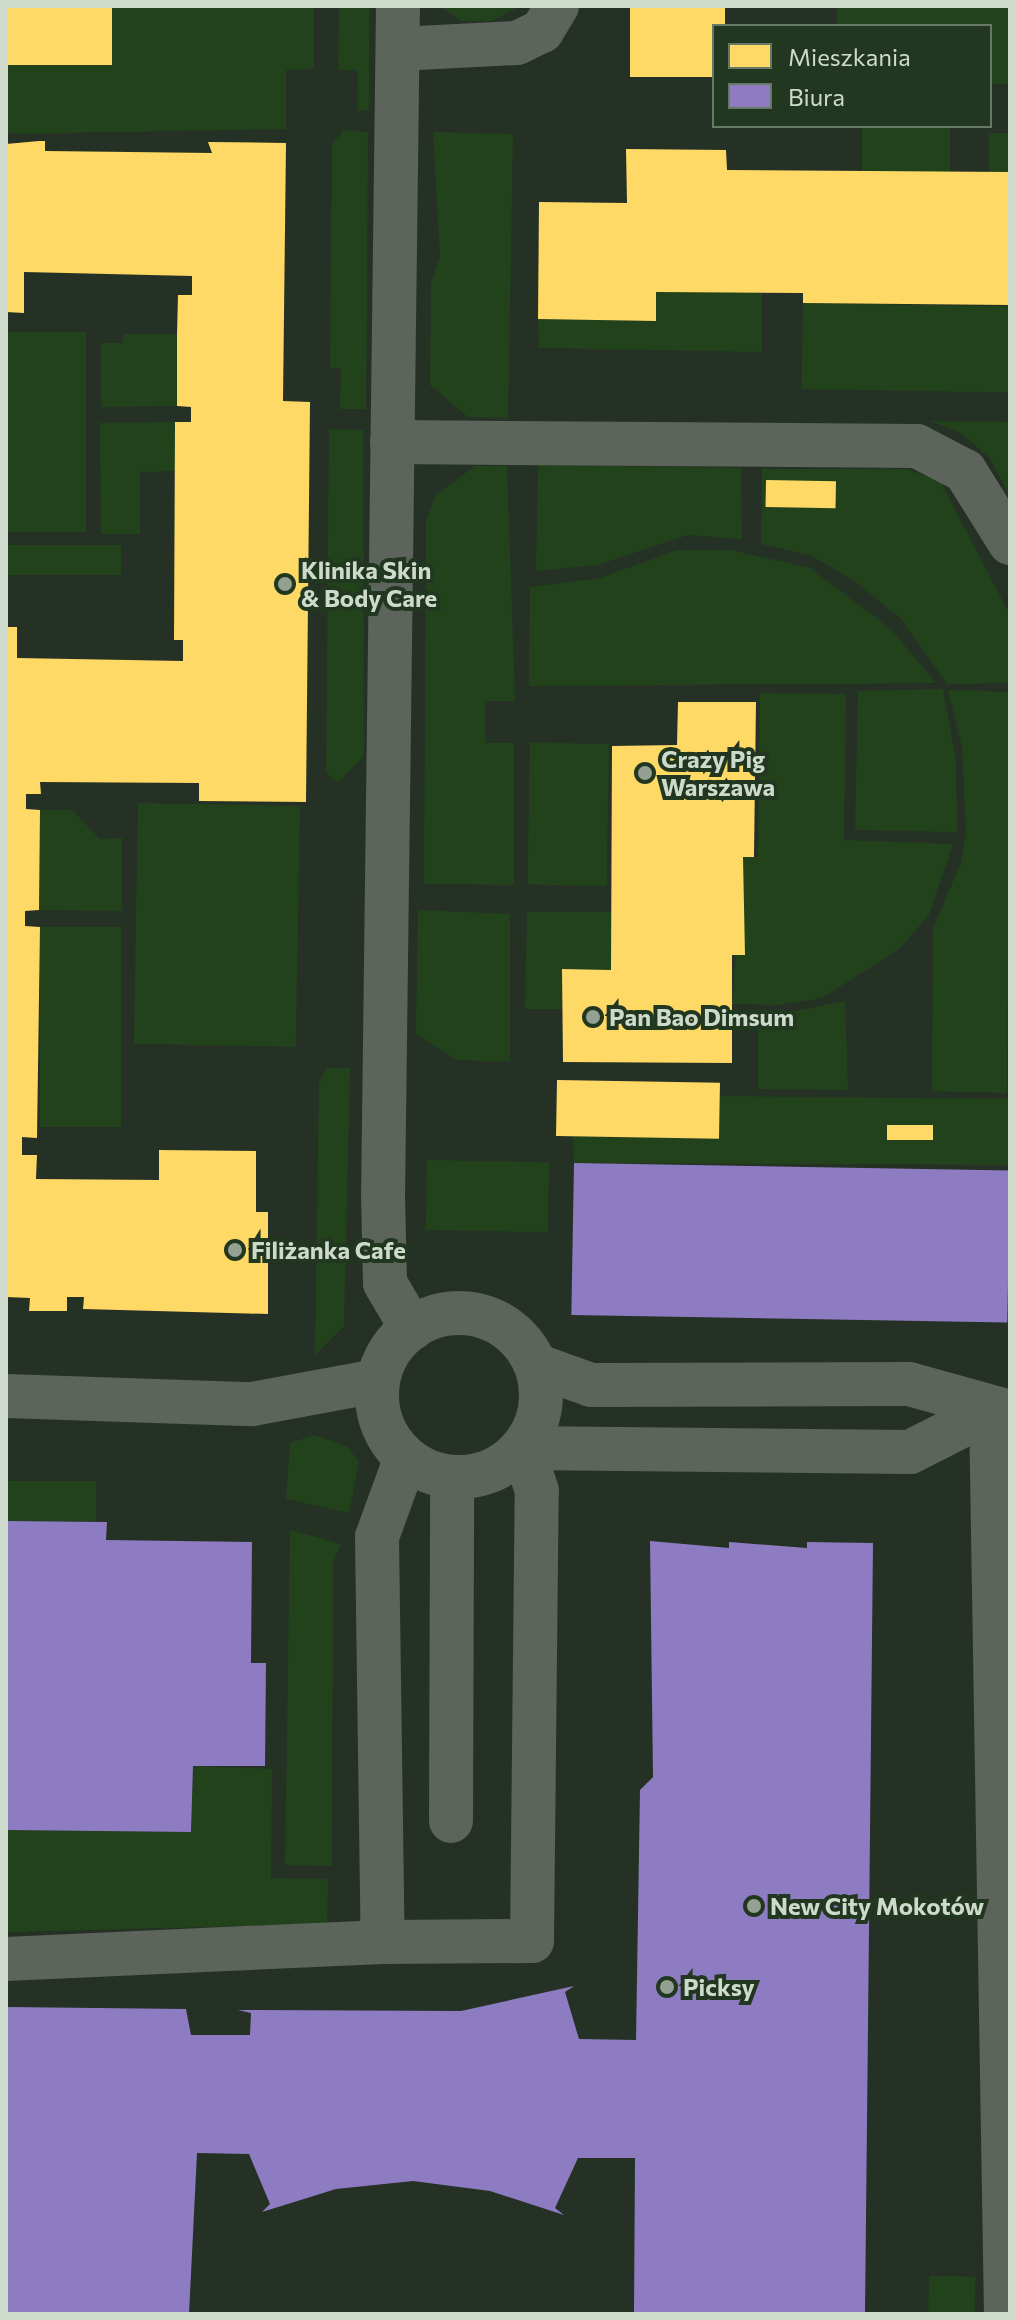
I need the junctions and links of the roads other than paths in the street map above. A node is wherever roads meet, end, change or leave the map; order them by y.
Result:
1 (398, 6) edge
2 (557, 6) edge
3 (398, 49) junction
4 (392, 442) junction
5 (1010, 543) edge
6 (412, 1329) junction
7 (538, 1366) junction
8 (376, 1381) junction
9 (6, 1396) edge
10 (1000, 1411) edge
11 (523, 1448) junction
12 (405, 1460) junction
13 (452, 1481) junction
14 (451, 1821) dead end
15 (383, 1942) junction
16 (6, 1959) edge
17 (1006, 2314) edge

1 - 3 street
2 - 3 street
3 - 4 street
4 - 5 street
4 - 6 street
6 - 7 street
6 - 8 street
7 - 10 street
7 - 11 street
8 - 9 street
8 - 12 street
10 - 11 street
10 - 17 street
11 - 13 street
11 - 15 street
12 - 13 street
12 - 15 street
13 - 14 street
15 - 16 street

